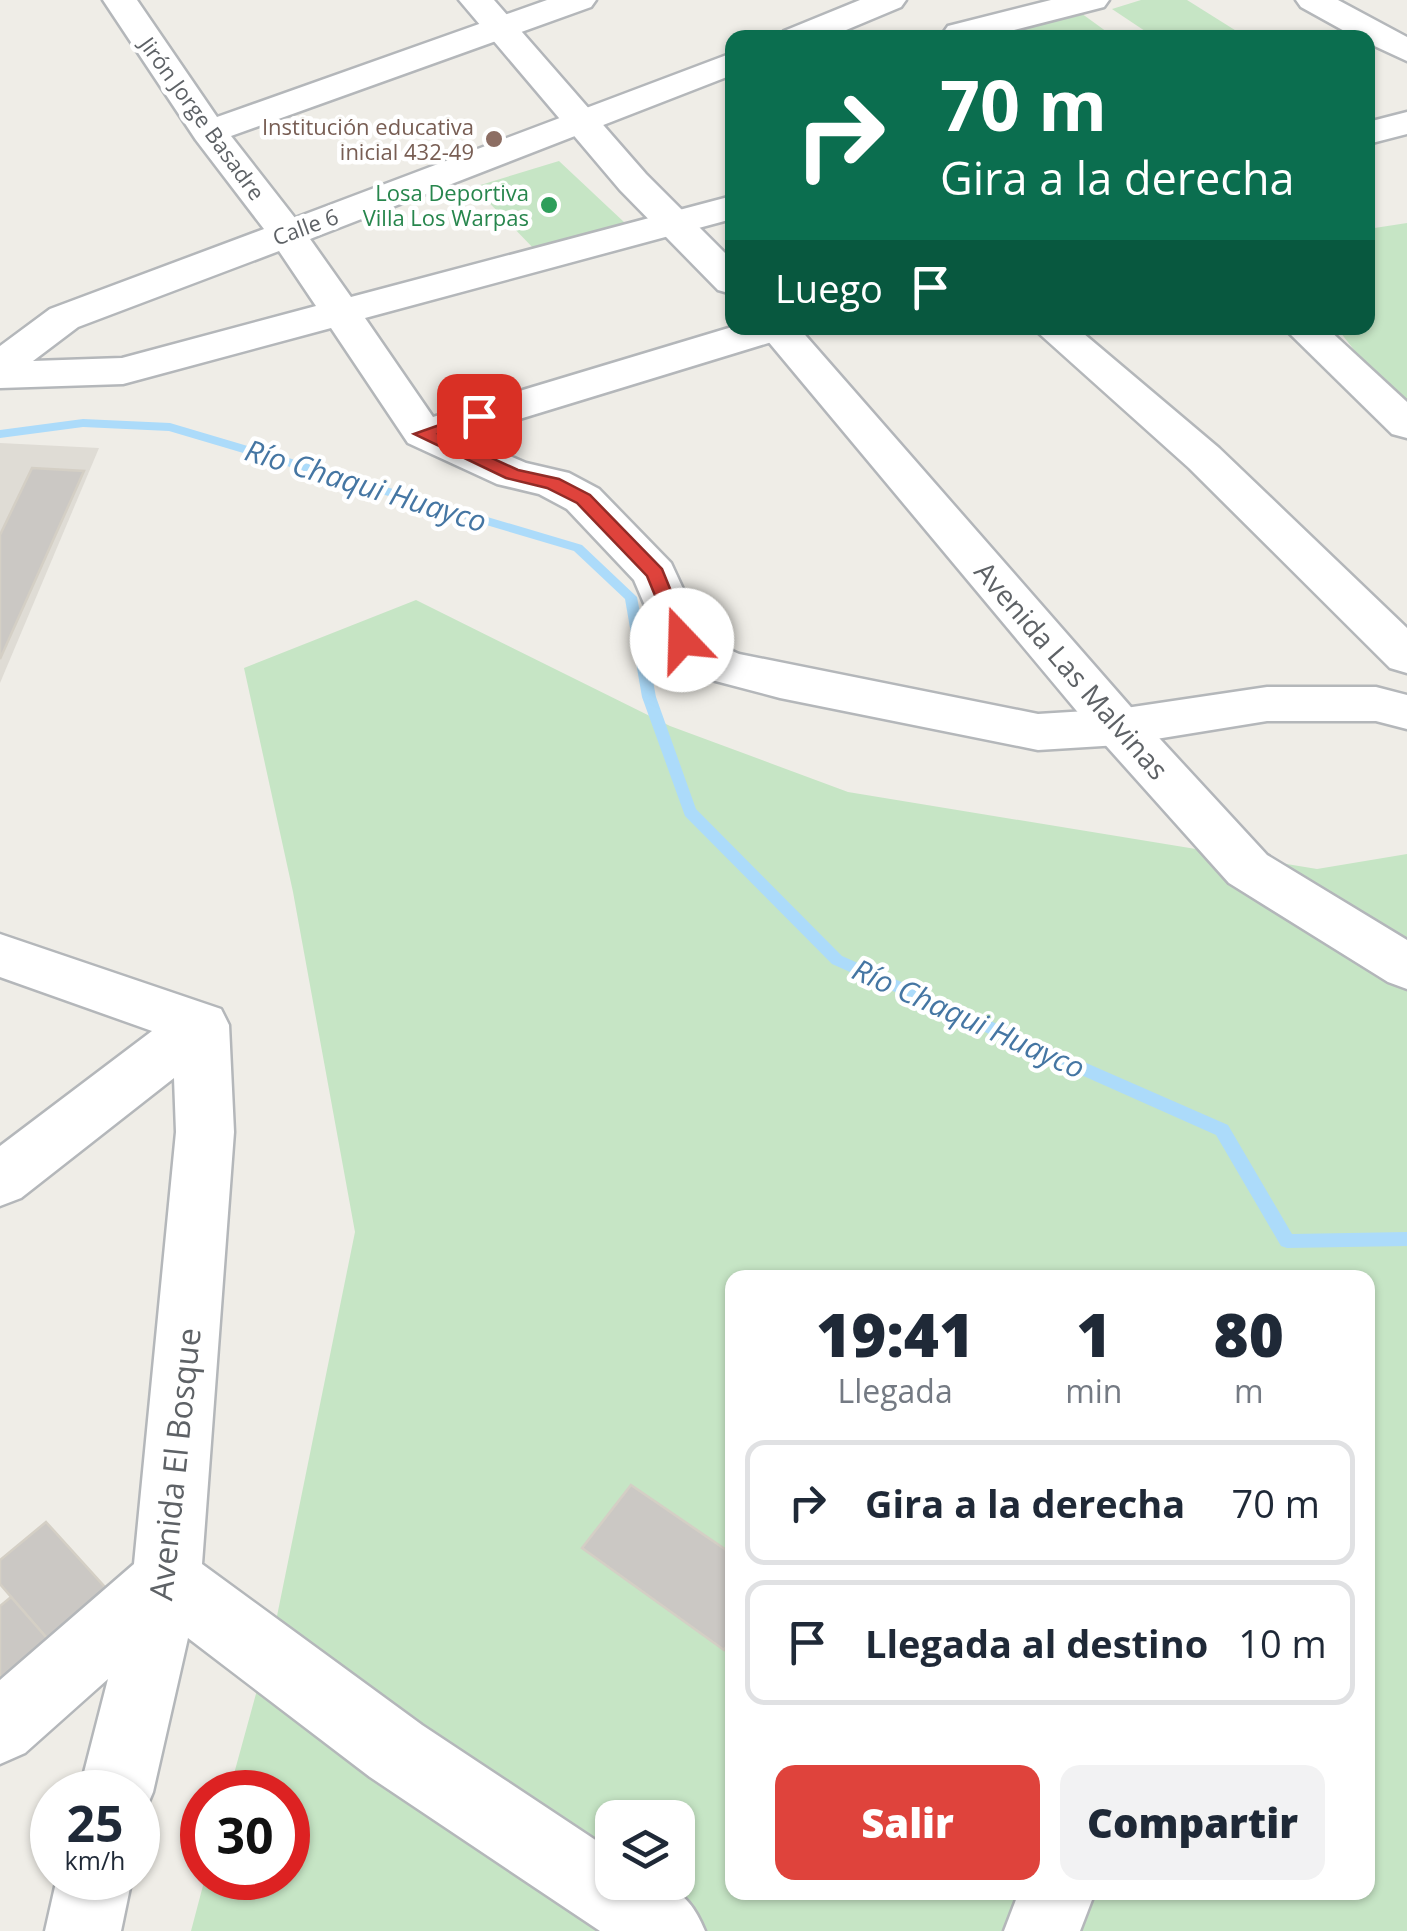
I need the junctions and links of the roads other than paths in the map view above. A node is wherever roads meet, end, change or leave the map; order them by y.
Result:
1 (120, 0) edge
2 (476, 0) edge
3 (579, 0) edge
4 (1092, 0) edge
5 (1313, 0) edge
6 (929, 16) edge
7 (1407, 21) edge
8 (500, 28) junction
9 (844, 30) edge
10 (1355, 30) edge
11 (1375, 31) edge
12 (1375, 40) edge
13 (1407, 51) edge
14 (725, 66) edge
15 (1407, 123) edge
16 (584, 124) junction
17 (1375, 131) edge
18 (209, 132) junction
19 (725, 209) edge
20 (672, 222) junction
21 (287, 233) junction
22 (725, 275) edge
23 (339, 310) junction
24 (753, 335) edge
25 (782, 335) edge
26 (1061, 335) edge
27 (1311, 335) edge
28 (0, 366) edge
29 (0, 375) edge
30 (1407, 425) edge
31 (423, 434) junction
32 (1407, 656) edge
33 (1407, 712) edge
34 (1119, 727) junction
35 (0, 955) edge
36 (1407, 967) edge
37 (201, 1024) junction
38 (0, 1180) edge
39 (167, 1580) junction
40 (0, 1728) edge
41 (121, 1770) edge
42 (90, 1900) edge
43 (1054, 1900) edge
44 (82, 1931) edge
45 (666, 1931) edge
46 (1042, 1931) edge

1 - 18 street, Jirón Jorge Basadre
2 - 8 street
3 - 8 street
4 - 6 street
5 - 10 street
6 - 9 street
7 - 11 street
8 - 16 street
8 - 18 street
12 - 13 street
14 - 16 street, Calle 6
15 - 17 street
16 - 20 street
16 - 21 street, Calle 6
18 - 21 street, Jirón Jorge Basadre
19 - 20 street
20 - 22 street
20 - 23 street
21 - 23 street, Jirón Jorge Basadre
21 - 28 street, Calle 6
23 - 29 street
23 - 31 street, Jirón Jorge Basadre
24 - 31 street
25 - 34 street, Avenida Las Malvinas
26 - 32 street
27 - 30 street
31 - 34 street
33 - 34 street
34 - 36 street, Avenida Las Malvinas
35 - 37 street
37 - 38 street
37 - 39 street, Avenida El Bosque
39 - 40 street
39 - 41 street, Avenida El Bosque
39 - 45 street
42 - 44 street
43 - 46 street

